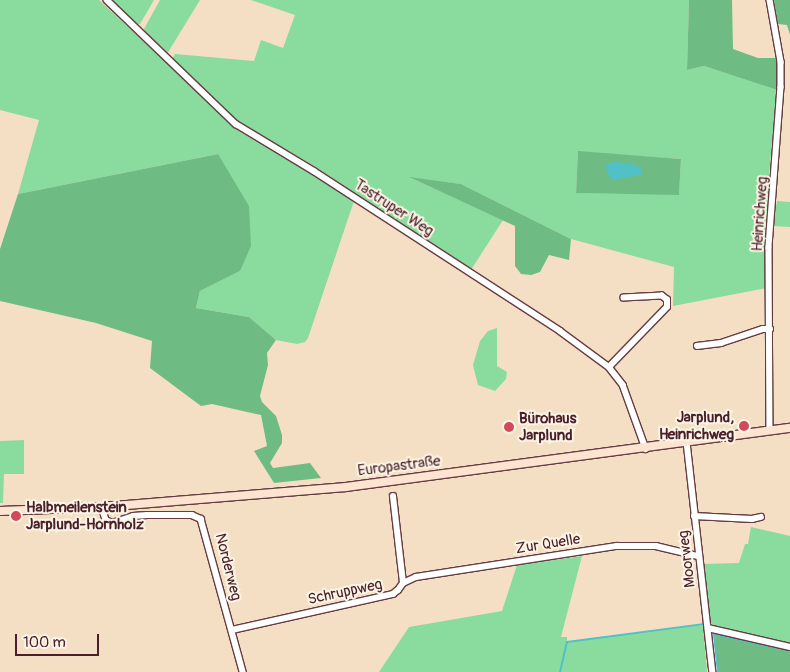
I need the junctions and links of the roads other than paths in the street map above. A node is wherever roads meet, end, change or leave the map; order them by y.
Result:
1 (107, 0) edge
2 (770, 0) edge
3 (624, 298) dead end
4 (770, 329) junction
5 (697, 346) dead end
6 (610, 367) junction
7 (790, 428) edge
8 (770, 431) junction
9 (687, 442) junction
10 (646, 448) junction
11 (393, 497) dead end
12 (102, 506) junction
13 (0, 511) edge
14 (694, 516) junction
15 (761, 517) dead end
16 (698, 556) junction
17 (403, 583) junction
18 (708, 628) junction
19 (232, 630) junction
20 (790, 647) edge
21 (243, 672) edge
22 (713, 672) edge

1 - 6 street, Tastruper Weg
2 - 4 street, Heinrichweg
3 - 6 street
4 - 5 street
4 - 8 street, Heinrichweg
6 - 10 street, Tastruper Weg
7 - 8 main road, Europastraße
8 - 9 main road, Europastraße
9 - 10 main road, Europastraße
9 - 14 street, Moorweg
10 - 12 main road, Europastraße
11 - 17 street, Schruppweg
12 - 13 main road, Europastraße
12 - 19 street, Norderweg
14 - 15 street
14 - 16 street, Moorweg
16 - 17 street, Zur Quelle
16 - 18 street, Moorweg
17 - 19 street, Schruppweg
18 - 20 street
18 - 22 street, Moorweg
19 - 21 street, Norderweg

